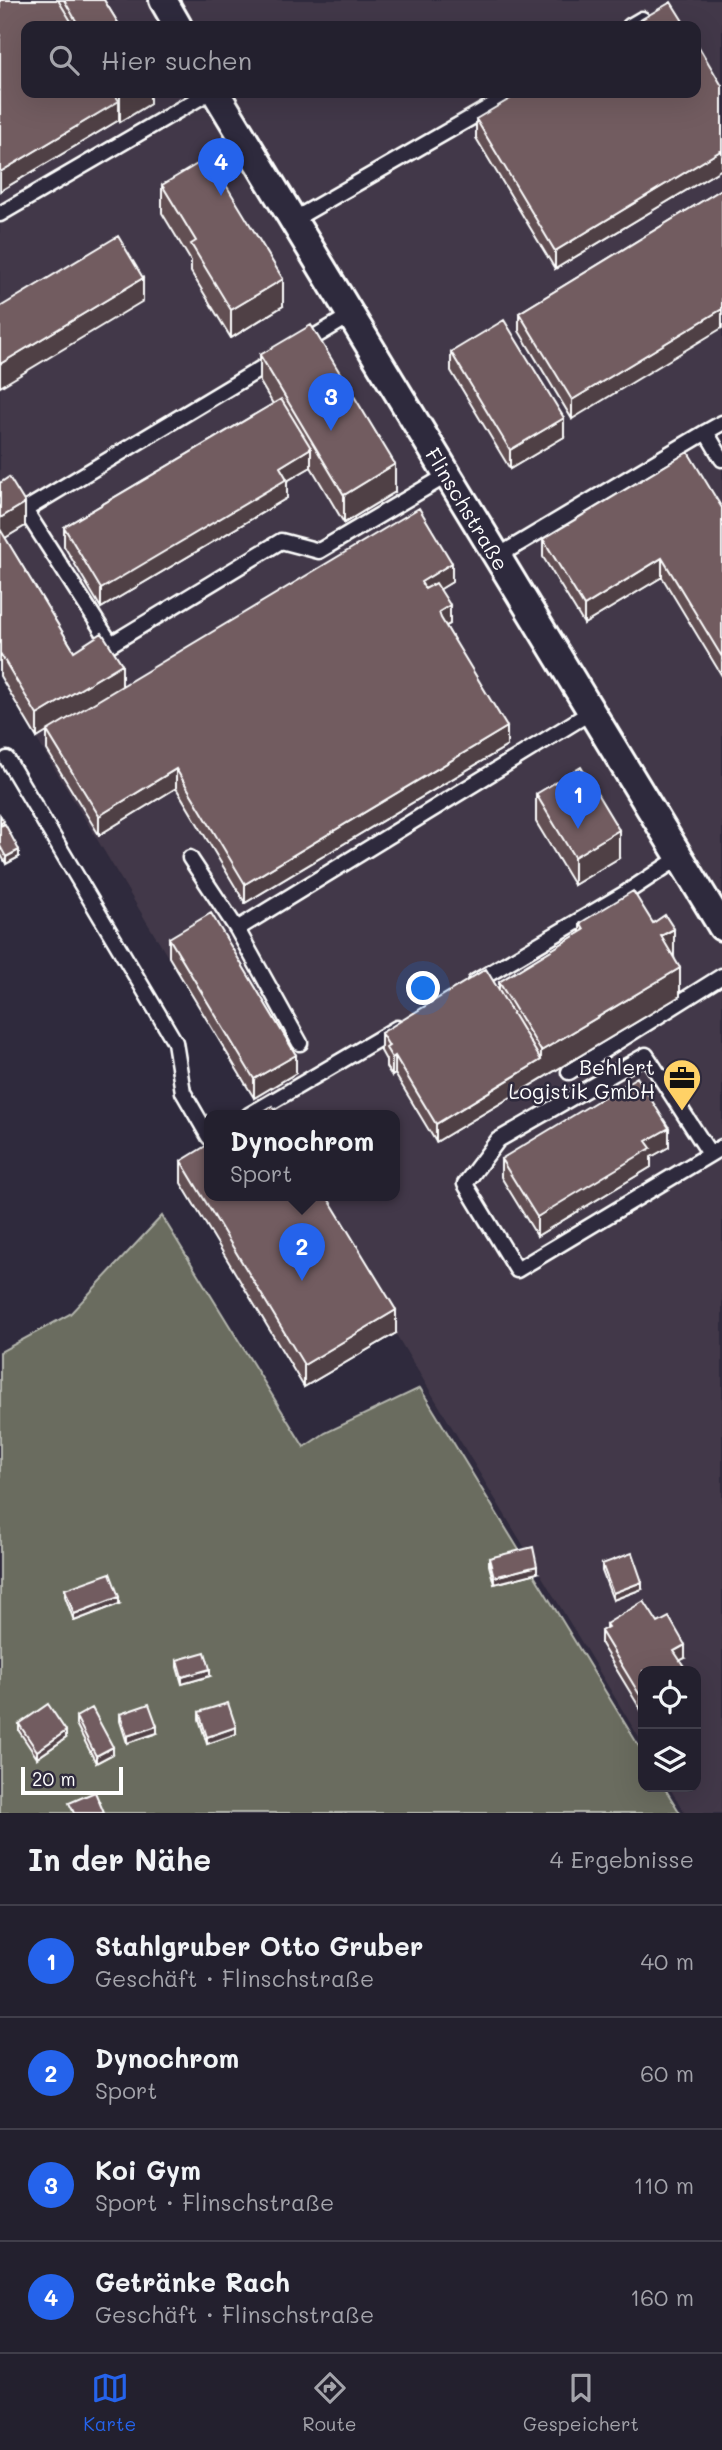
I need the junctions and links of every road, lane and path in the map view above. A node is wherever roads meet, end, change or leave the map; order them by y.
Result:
1 (163, 0) edge
2 (175, 21) edge
3 (199, 98) edge
4 (219, 98) edge
5 (505, 98) edge
6 (0, 214) edge
7 (293, 220) junction
8 (351, 315) junction
9 (722, 423) edge
10 (706, 432) junction
11 (722, 458) edge
12 (449, 474) junction
13 (498, 556) junction
14 (591, 712) junction
15 (7, 759) dead end
16 (680, 857) junction
17 (190, 858) dead end
18 (722, 927) edge
19 (237, 929) junction
20 (722, 976) edge
21 (462, 990) edge
22 (415, 1018) edge
23 (299, 1043) dead end
24 (569, 1072) dead end
25 (258, 1110) edge
26 (204, 1128) edge
27 (716, 1151) edge

1 - 2 street
3 - 6 lane
4 - 7 street, Flinschstraße
5 - 7 lane
7 - 8 street, Flinschstraße
8 - 12 street, Flinschstraße
8 - 12 lane
9 - 10 lane
10 - 11 lane
10 - 13 lane
12 - 13 street, Flinschstraße
13 - 14 street, Flinschstraße
14 - 16 street, Flinschstraße
14 - 19 lane
15 - 26 lane
16 - 18 street, Flinschstraße
16 - 21 lane
17 - 19 lane
19 - 23 lane
20 - 24 lane
22 - 25 lane
27 - 27 lane

